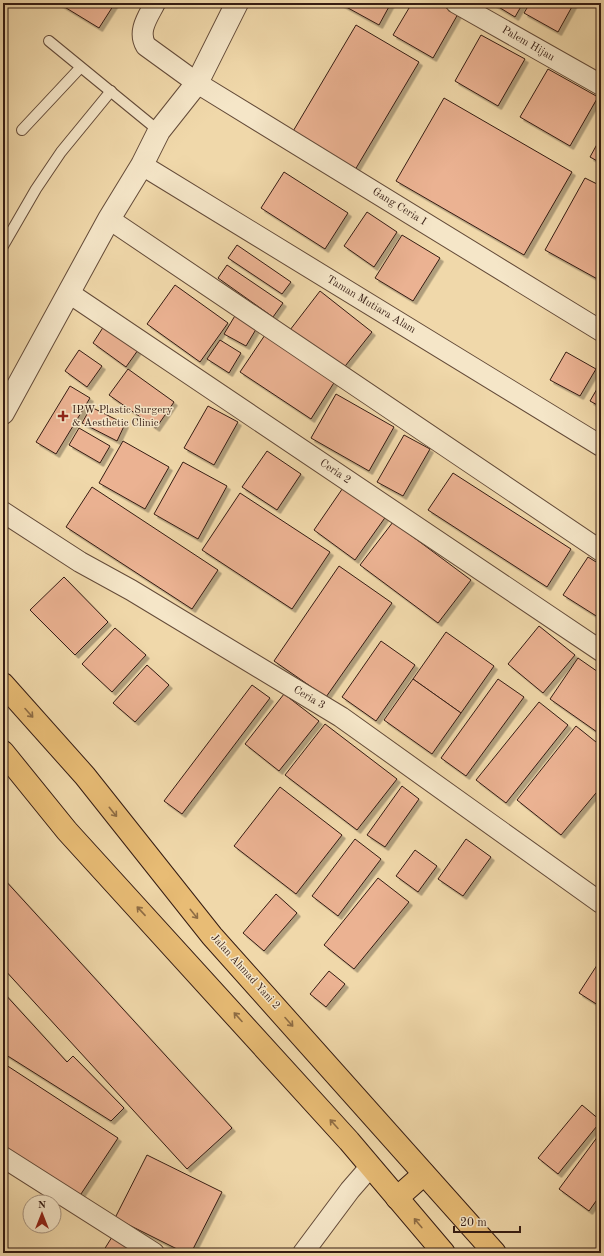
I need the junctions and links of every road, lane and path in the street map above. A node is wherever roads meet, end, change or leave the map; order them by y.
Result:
1 (155, 3) edge
2 (237, 3) edge
3 (456, 3) edge
4 (49, 41) dead end
5 (80, 68) junction
6 (197, 82) junction
7 (601, 85) edge
8 (111, 91) junction
9 (22, 130) dead end
10 (159, 131) junction
11 (142, 165) junction
12 (109, 219) junction
13 (3, 246) edge
14 (69, 293) junction
15 (601, 331) edge
16 (3, 413) edge
17 (601, 446) edge
18 (3, 512) edge
19 (601, 551) edge
20 (601, 651) edge
21 (3, 684) edge
22 (3, 752) edge
23 (601, 904) edge
24 (374, 1118) junction
25 (349, 1141) junction
26 (3, 1157) edge
27 (370, 1167) junction
28 (424, 1174) junction
29 (397, 1198) junction
30 (154, 1253) edge
31 (303, 1253) edge
32 (444, 1253) edge
33 (495, 1253) edge

1 - 6 street, Gang Ceria I
2 - 6 street
3 - 7 street, Palem Hijau
4 - 5 lane
5 - 8 lane
5 - 9 lane
6 - 10 street
6 - 15 street, Gang Ceria I
8 - 10 lane
8 - 13 lane
10 - 11 street
11 - 12 street
11 - 17 street, Taman Mutiara Alam
12 - 14 street
12 - 19 street
14 - 16 street
14 - 20 street, Ceria 2
18 - 23 street, Ceria 3
21 -> 24 highway, Jalan Ahmad Yani 2
25 -> 22 highway
24 - 25 highway
24 - 28 highway, Jalan Ahmad Yani 2
25 - 27 highway
26 - 30 street
27 - 29 highway
27 - 31 street
28 - 29 highway
28 - 33 highway, Jalan Ahmad Yani 2
32 -> 29 highway

